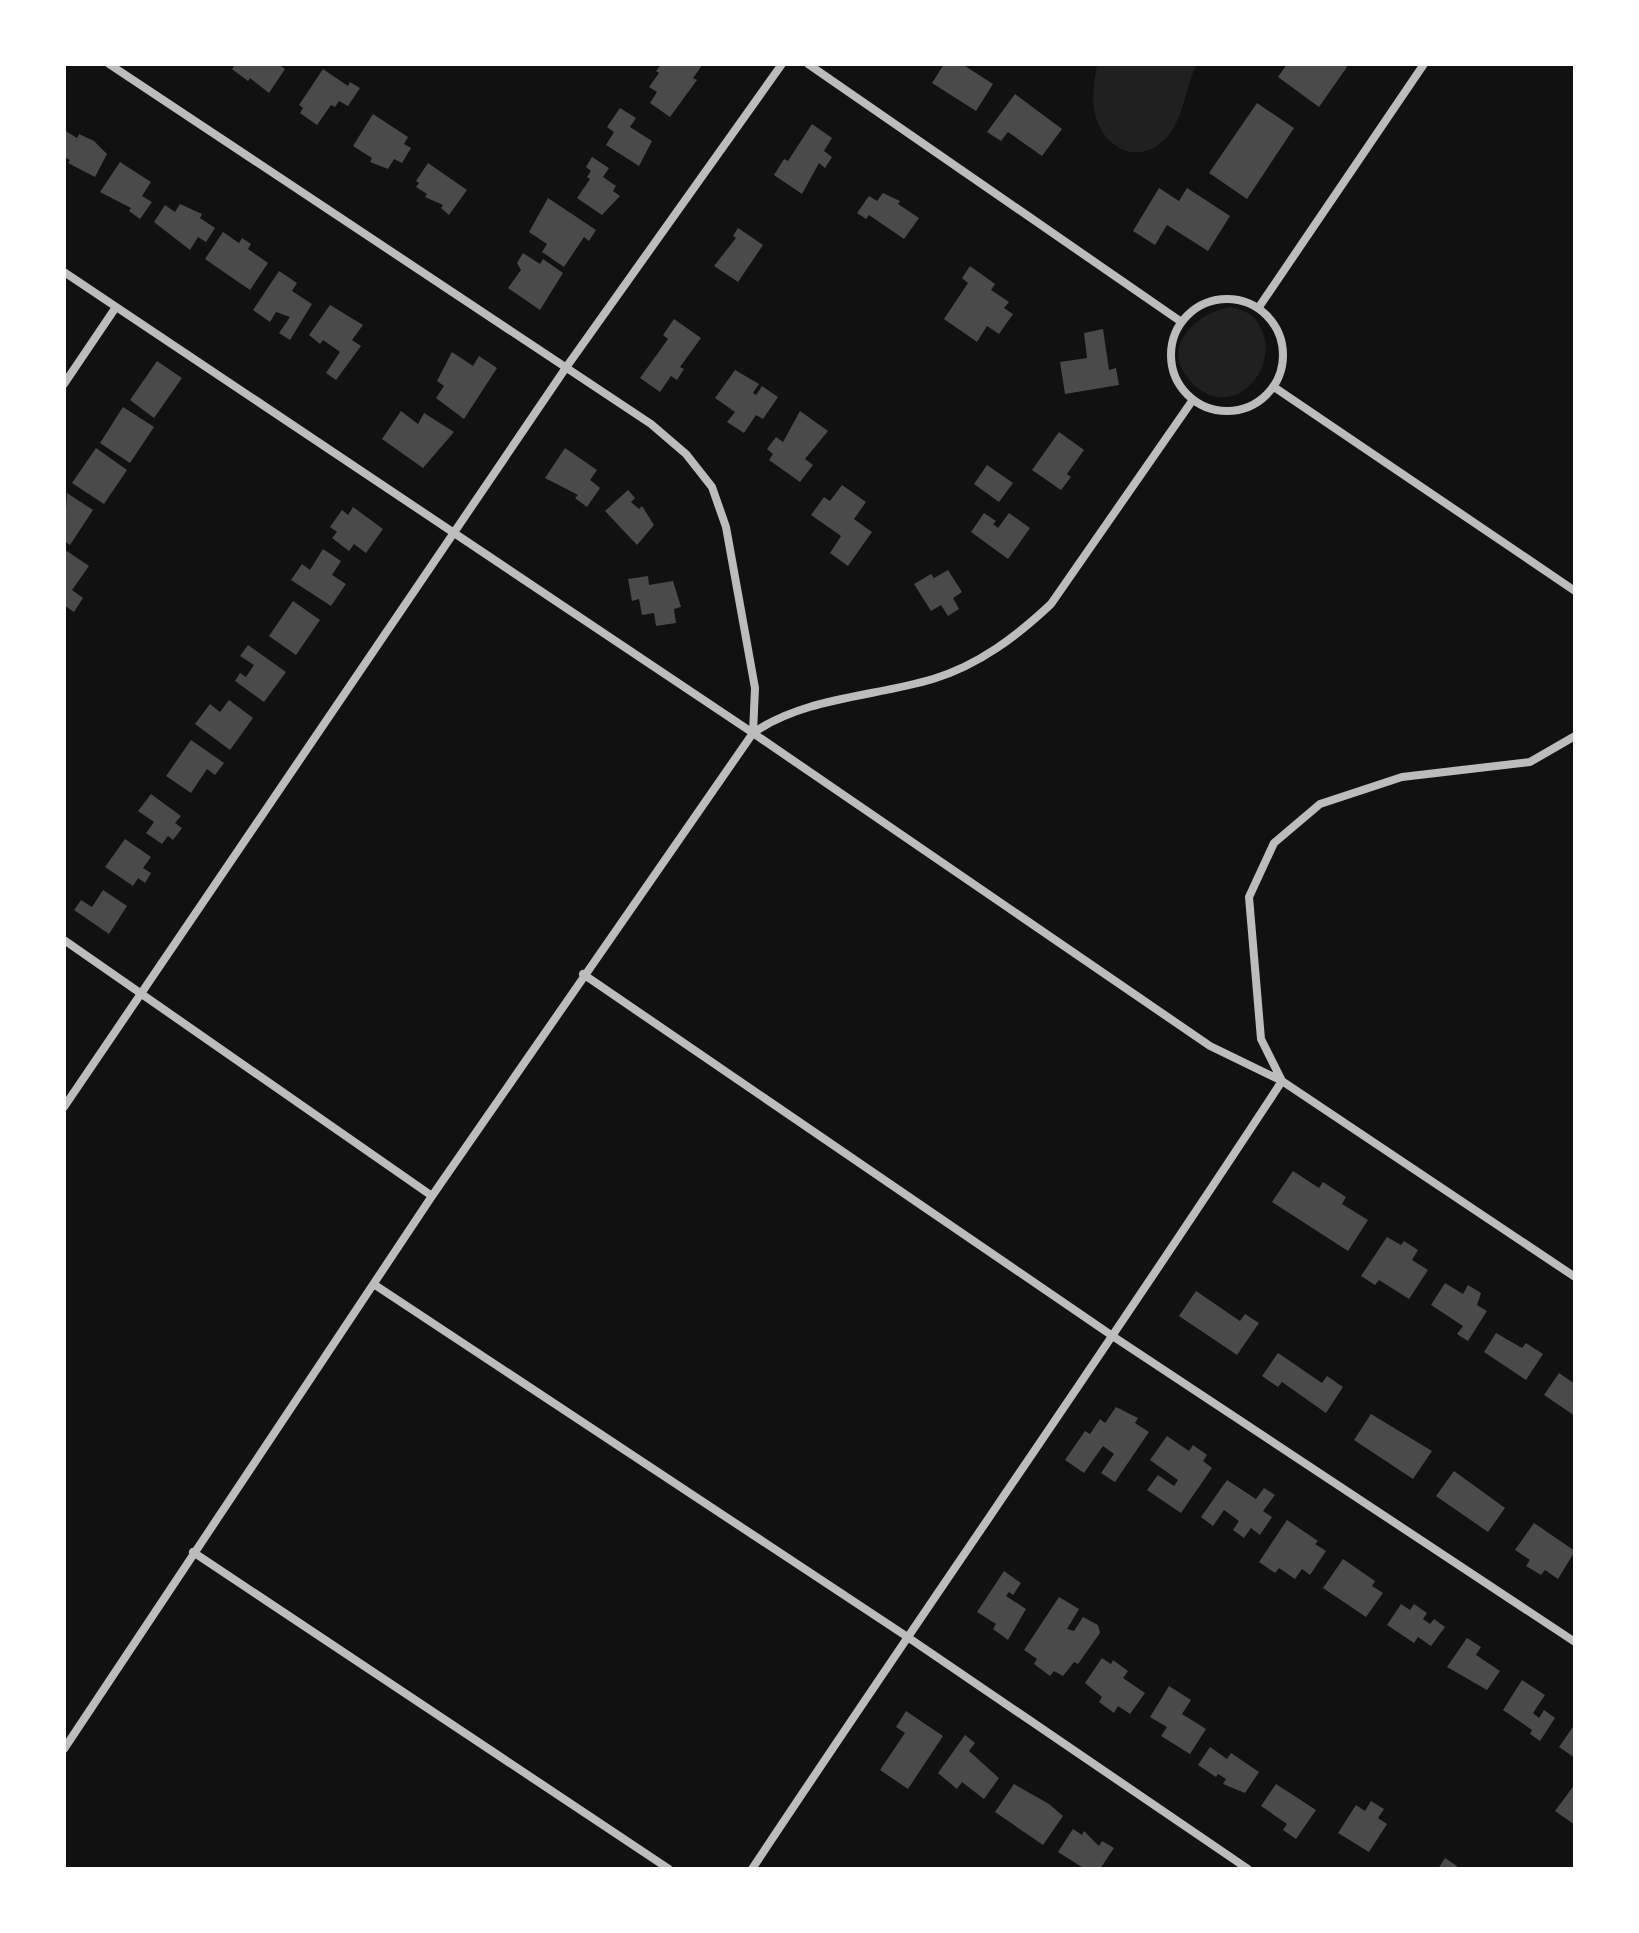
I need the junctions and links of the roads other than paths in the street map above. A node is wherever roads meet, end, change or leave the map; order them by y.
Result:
1 (109, 64) edge
2 (782, 64) edge
3 (808, 64) edge
4 (1424, 64) edge
5 (64, 272) edge
6 (116, 307) junction
7 (1259, 307) junction
8 (1180, 321) junction
9 (565, 369) junction
10 (64, 384) edge
11 (1274, 387) junction
12 (1192, 401) junction
13 (453, 535) junction
14 (1575, 591) edge
15 (753, 733) junction
16 (1575, 736) edge
17 (64, 940) edge
18 (583, 974) junction
19 (143, 994) junction
20 (1282, 1081) junction
21 (64, 1107) edge
22 (432, 1196) junction
23 (1575, 1277) edge
24 (375, 1285) junction
25 (1114, 1337) junction
26 (193, 1552) junction
27 (906, 1636) junction
28 (1575, 1642) edge
29 (64, 1749) edge
30 (669, 1869) edge
31 (752, 1869) edge
32 (1248, 1869) edge

1 - 9 street
2 - 9 street
3 - 8 street
4 - 7 street
5 - 6 street
6 - 10 street
6 - 13 street
7 - 8 street
7 - 11 street
8 - 12 street
9 - 13 street
9 - 15 street
11 - 12 street
11 - 14 street
12 - 15 street
13 - 15 street
13 - 19 street
15 - 18 street
15 - 20 street
16 - 20 street
17 - 19 street
18 - 22 street
18 - 25 street
19 - 21 street
19 - 22 street
20 - 23 street
20 - 25 street
22 - 24 street
24 - 26 street
24 - 27 street
25 - 27 street
25 - 28 street
26 - 29 street
26 - 30 street
27 - 31 street
27 - 32 street

